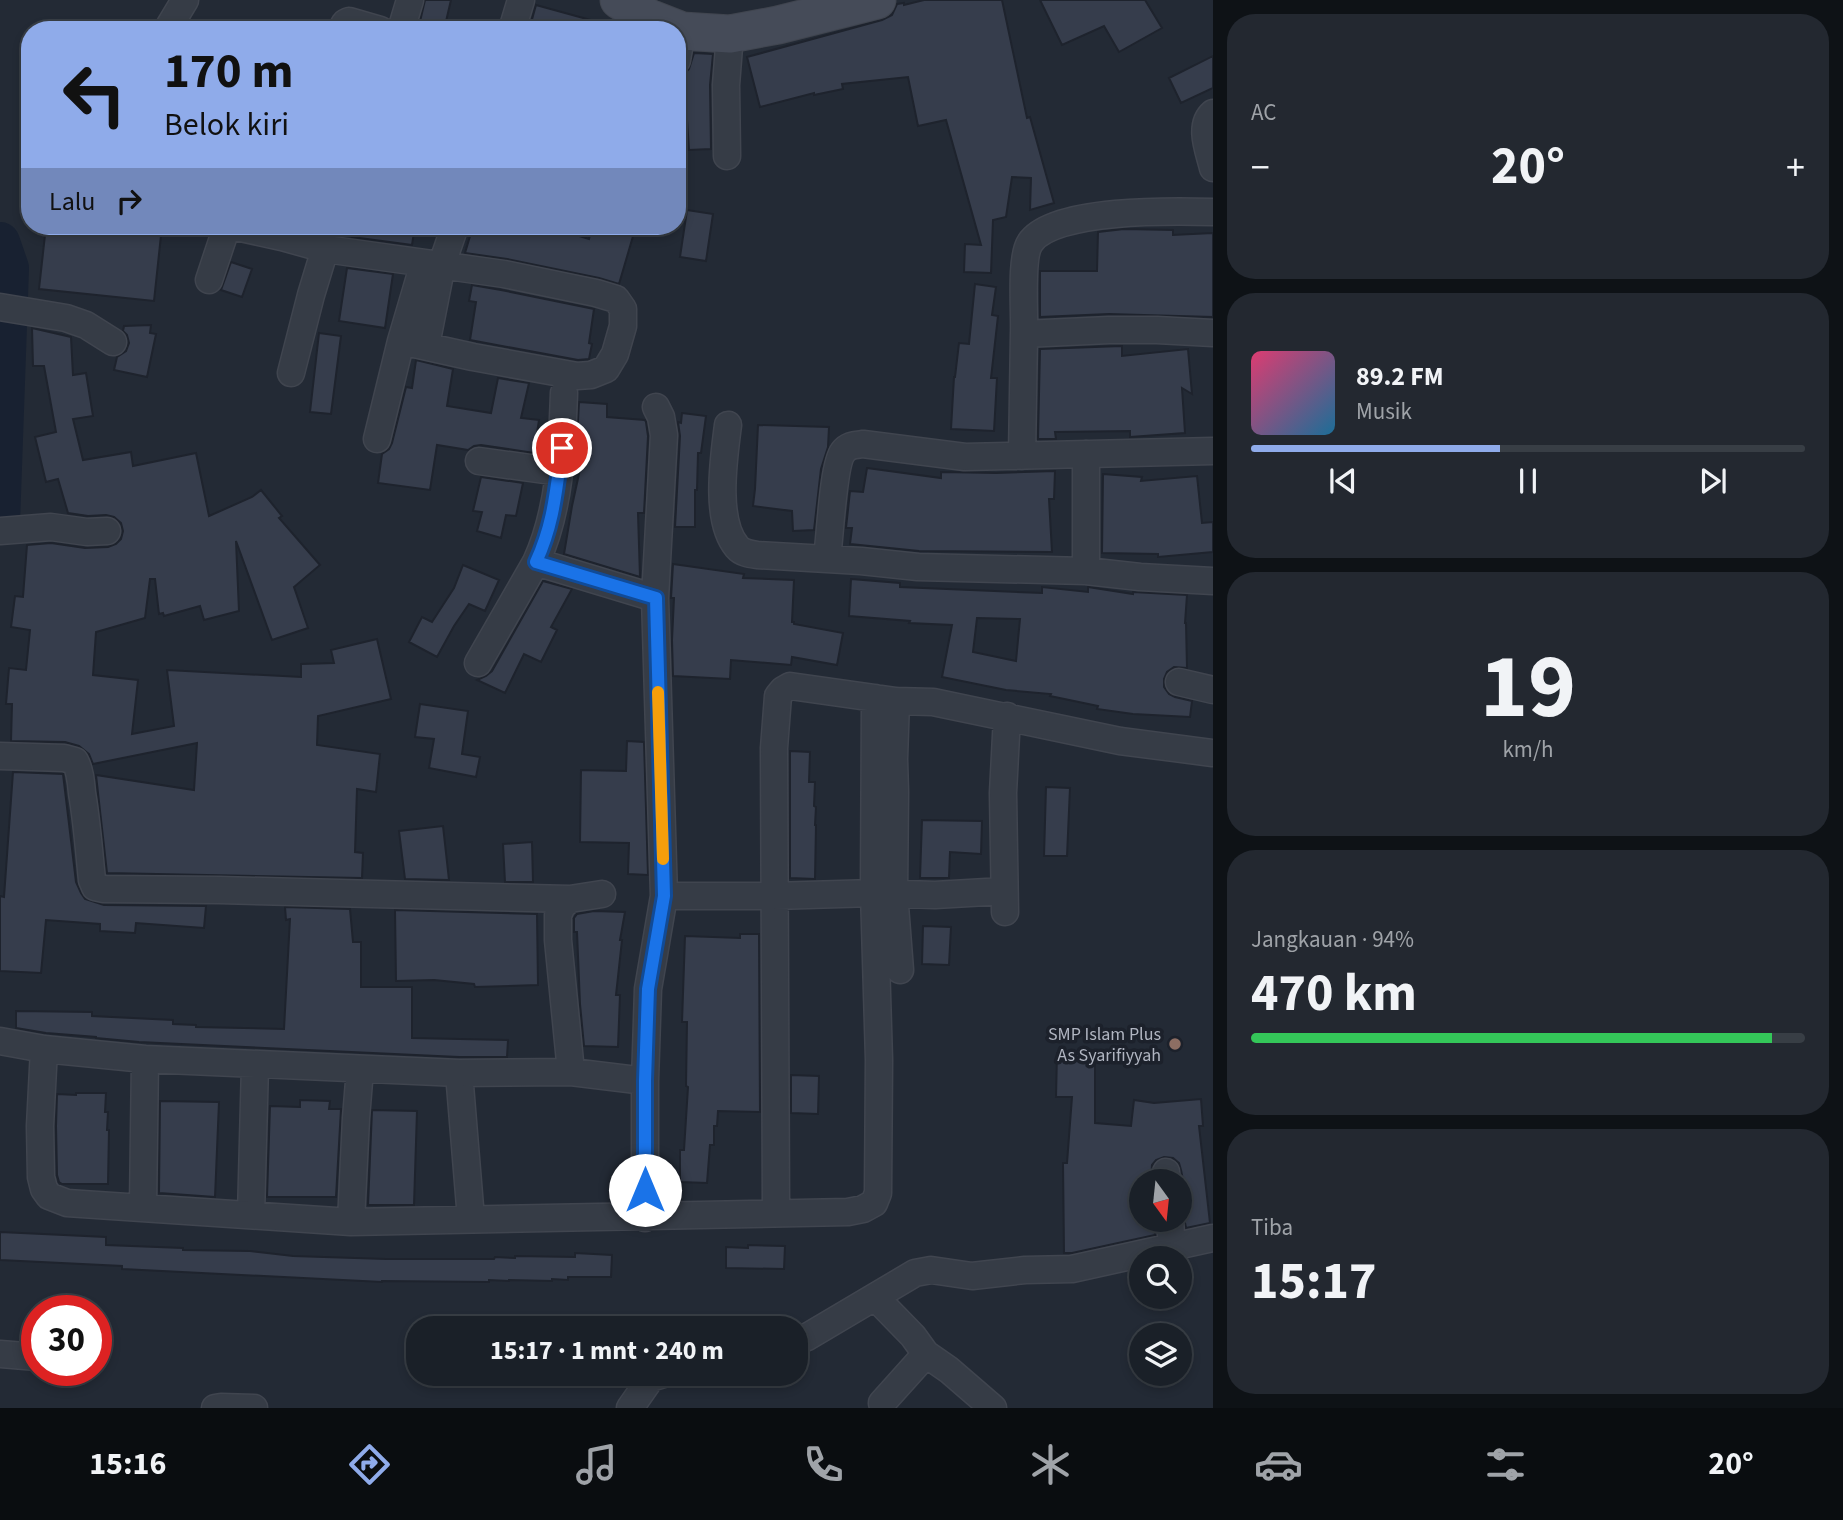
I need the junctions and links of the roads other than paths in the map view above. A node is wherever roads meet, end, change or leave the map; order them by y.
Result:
1 (185, 0) edge
2 (410, 0) edge
3 (521, 0) edge
4 (619, 0) edge
5 (877, 0) edge
6 (831, 6) edge
7 (172, 21) edge
8 (404, 21) edge
9 (515, 21) edge
10 (652, 21) edge
11 (730, 34) junction
12 (686, 45) edge
13 (1213, 113) edge
14 (727, 156) dead end
15 (1213, 168) edge
16 (1213, 212) edge
17 (224, 235) edge
18 (273, 235) edge
19 (450, 235) edge
20 (325, 249) junction
21 (433, 263) junction
22 (209, 280) dead end
23 (0, 307) edge
24 (1213, 333) edge
25 (1024, 334) junction
26 (113, 342) dead end
27 (413, 343) junction
28 (291, 373) dead end
29 (564, 393) dead end
30 (656, 407) dead end
31 (728, 425) dead end
32 (377, 439) dead end
33 (1213, 452) edge
34 (1086, 454) junction
35 (1022, 456) junction
36 (479, 461) dead end
37 (559, 472) junction
38 (8, 530) edge
39 (107, 531) dead end
40 (827, 558) junction
41 (536, 562) junction
42 (1086, 571) junction
43 (1213, 581) edge
44 (656, 598) junction
45 (478, 663) dead end
46 (1179, 682) dead end
47 (1213, 690) edge
48 (885, 700) junction
49 (1007, 716) junction
50 (1213, 753) edge
51 (0, 756) edge
52 (884, 893) junction
53 (602, 894) dead end
54 (664, 896) junction
55 (774, 896) junction
56 (570, 899) junction
57 (900, 970) dead end
58 (0, 1041) edge
59 (44, 1049) junction
60 (145, 1059) junction
61 (255, 1065) junction
62 (360, 1069) junction
63 (571, 1072) junction
64 (459, 1073) junction
65 (645, 1081) junction
66 (143, 1207) junction
67 (776, 1213) junction
68 (251, 1215) junction
69 (646, 1218) junction
70 (471, 1219) junction
71 (351, 1222) junction
72 (1213, 1238) edge
73 (1180, 1246) edge
74 (1129, 1257) edge
75 (875, 1297) junction
76 (808, 1337) edge
77 (0, 1354) edge
78 (926, 1354) junction
79 (21, 1355) edge
80 (645, 1386) edge
81 (882, 1403) dead end
82 (215, 1408) edge
83 (254, 1408) edge
84 (630, 1408) edge
85 (993, 1408) edge

1 - 7 street
2 - 8 street
3 - 9 street
4 - 10 main road
5 - 6 main road
6 - 11 main road
11 - 12 main road
11 - 14 street
13 - 15 street
16 - 25 street
17 - 22 street
18 - 20 street
19 - 21 street
20 - 21 street
20 - 28 street
21 - 27 street
21 - 27 street
23 - 26 street
24 - 25 street
25 - 35 street
27 - 32 street
29 - 37 street
30 - 44 street
31 - 40 street
33 - 34 street
34 - 35 street
34 - 42 street
35 - 40 street
36 - 37 street
37 - 41 street
38 - 39 street
40 - 42 street
41 - 44 street
41 - 45 street
42 - 43 street
44 - 54 street
46 - 47 street
48 - 49 street
48 - 52 street
48 - 55 street
49 - 50 street
49 - 52 street
51 - 56 street
52 - 55 street
52 - 57 street
52 - 67 street
53 - 56 street
54 - 55 street
54 - 65 street
55 - 67 street
56 - 63 street
58 - 59 street
59 - 60 street
59 - 66 street
60 - 61 street
60 - 66 street
61 - 62 street
61 - 68 street
62 - 64 street
62 - 71 street
63 - 64 street
63 - 65 street
64 - 70 street
65 - 69 street
66 - 68 street
67 - 69 street
68 - 71 street
69 - 70 street
70 - 71 street
72 - 73 street
74 - 75 street
75 - 76 street
75 - 78 street
77 - 79 street
78 - 81 street
78 - 85 street
80 - 84 street
82 - 83 street

